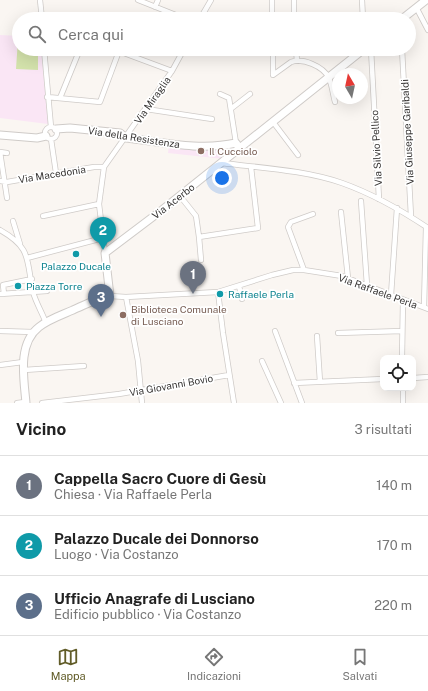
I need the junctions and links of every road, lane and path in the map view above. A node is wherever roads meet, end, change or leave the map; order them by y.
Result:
1 (40, 0) edge
2 (138, 0) edge
3 (158, 0) edge
4 (211, 0) edge
5 (272, 0) edge
6 (294, 0) edge
7 (362, 0) edge
8 (426, 0) edge
9 (155, 6) junction
10 (416, 7) junction
11 (41, 12) edge
12 (169, 12) edge
13 (204, 12) edge
14 (272, 12) edge
15 (294, 12) edge
16 (363, 12) edge
17 (410, 12) edge
18 (428, 30) edge
19 (44, 56) edge
20 (77, 56) edge
21 (117, 56) edge
22 (132, 56) edge
23 (180, 56) edge
24 (272, 56) edge
25 (297, 56) edge
26 (355, 56) edge
27 (371, 56) edge
28 (402, 56) edge
29 (297, 61) junction
30 (172, 71) junction
31 (328, 78) junction
32 (220, 94) dead end
33 (250, 94) dead end
34 (332, 94) edge
35 (47, 97) junction
36 (60, 98) junction
37 (232, 108) junction
38 (146, 109) junction
39 (212, 119) dead end
40 (273, 122) junction
41 (53, 128) junction
42 (0, 135) edge
43 (48, 137) junction
44 (126, 138) junction
45 (238, 146) junction
46 (6, 153) dead end
47 (298, 155) dead end
48 (222, 163) junction
49 (104, 167) junction
50 (251, 167) junction
51 (56, 173) junction
52 (3, 181) edge
53 (180, 196) junction
54 (7, 198) dead end
55 (379, 199) junction
56 (361, 201) dead end
57 (99, 204) junction
58 (397, 208) junction
59 (340, 212) dead end
60 (313, 214) dead end
61 (43, 216) dead end
62 (411, 216) junction
63 (14, 221) dead end
64 (427, 228) edge
65 (0, 230) edge
66 (199, 236) junction
67 (103, 238) junction
68 (21, 245) junction
69 (105, 253) junction
70 (27, 258) junction
71 (202, 260) dead end
72 (304, 270) junction
73 (348, 278) junction
74 (32, 279) junction
75 (367, 285) junction
76 (239, 286) junction
77 (47, 291) dead end
78 (218, 292) junction
79 (34, 293) junction
80 (2, 294) edge
81 (391, 295) junction
82 (110, 296) junction
83 (126, 297) junction
84 (242, 299) dead end
85 (403, 300) junction
86 (426, 308) edge
87 (46, 323) junction
88 (0, 331) edge
89 (275, 331) dead end
90 (402, 331) junction
91 (33, 332) junction
92 (338, 333) dead end
93 (317, 336) dead end
94 (402, 355) edge
95 (262, 361) dead end
96 (0, 365) edge
97 (23, 366) junction
98 (84, 366) dead end
99 (229, 375) junction
100 (428, 377) edge
101 (416, 378) edge
102 (380, 379) edge
103 (320, 382) junction
104 (294, 383) junction
105 (140, 390) junction
106 (402, 391) edge
107 (26, 402) edge
108 (17, 403) edge
109 (42, 403) edge
110 (142, 403) edge
111 (234, 403) edge
112 (282, 403) edge
113 (302, 403) edge
114 (403, 403) edge

1 - 11 street
2 - 9 street
3 - 9 street
4 - 13 street
5 - 14 street
6 - 15 street
7 - 16 street
8 - 10 street
9 - 12 street
10 - 17 street
10 - 18 street
19 - 35 street
20 - 36 street
21 - 36 street
22 - 30 street
23 - 30 street, Via Miraglia
24 - 29 street
25 - 29 street
26 - 31 street, Via Acerbo
27 - 55 street, Via Silvio Pellico
28 - 62 street, Via Giuseppe Garibaldi
29 - 31 street
30 - 38 street, Via Miraglia
31 - 34 street
31 - 40 street, Via Acerbo
32 - 37 street
33 - 37 street
35 - 36 street
35 - 41 street
37 - 45 street
38 - 39 street
38 - 44 street, Via Miraglia
40 - 45 street, Via Acerbo
40 - 47 street
41 - 43 street
41 - 43 street
41 - 44 street, Via della Resistenza
42 - 43 street
43 - 51 street
44 - 45 street, Via della Resistenza
44 - 49 street, Via Miraglia
45 - 48 street, Via Acerbo
46 - 52 street
48 - 50 street
48 - 53 street, Via Acerbo
49 - 51 street, Via Macedonia
49 - 57 street
50 - 55 street
50 - 66 street
51 - 52 street, Via Macedonia
52 - 54 street
53 - 66 street
53 - 69 street, Via Acerbo
55 - 58 street
56 - 75 street
57 - 61 street
57 - 67 street
58 - 62 street
58 - 81 street
59 - 73 street
60 - 72 street
62 - 64 street
63 - 68 street
64 - 86 street
65 - 68 street
66 - 71 street
67 - 69 street
67 - 70 street
68 - 70 street
69 - 82 street
70 - 74 street
72 - 73 street, Via Raffaele Perla
72 - 76 street, Via Raffaele Perla
73 - 75 street, Via Raffaele Perla
74 - 79 street
74 - 80 street
75 - 81 street, Via Raffaele Perla
76 - 78 street, Via Raffaele Perla
76 - 84 street
77 - 79 street
78 - 83 street, Via Raffaele Perla
78 - 99 street
79 - 80 street
79 - 87 street
81 - 85 street, Via Raffaele Perla
82 - 83 street, Via Raffaele Perla
82 - 87 street
83 - 105 street
85 - 86 street, Via Raffaele Perla
85 - 90 street
87 - 91 street
88 - 91 street
89 - 104 street
90 - 92 street
90 - 94 street
91 - 97 street
93 - 103 street
95 - 112 street
96 - 97 street
97 - 98 street
97 - 107 street
99 - 105 street, Via Giovanni Bovio
99 - 111 street
100 - 101 street
102 - 103 street
103 - 104 street
104 - 113 street
105 - 109 street, Via Giovanni Bovio
105 - 110 street
106 - 114 street
107 - 108 street

